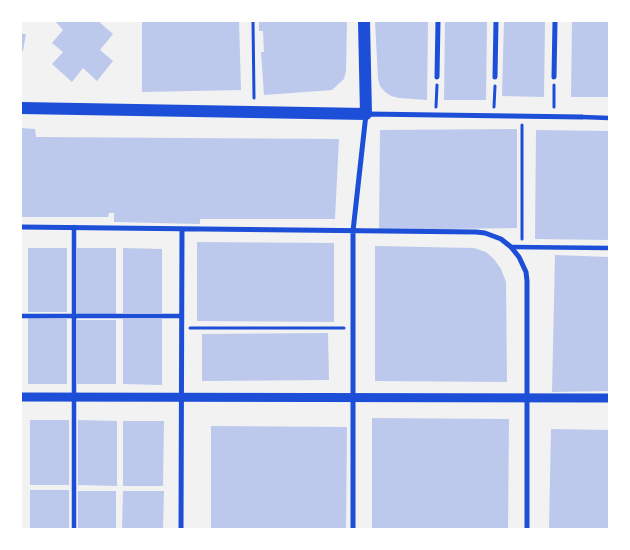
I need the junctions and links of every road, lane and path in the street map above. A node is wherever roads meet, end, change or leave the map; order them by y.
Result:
1 (253, 21) edge
2 (364, 21) edge
3 (438, 21) edge
4 (496, 21) edge
5 (555, 21) edge
6 (437, 77) joint
7 (554, 77) joint
8 (495, 78) joint
9 (21, 108) edge
10 (254, 112) junction
11 (366, 114) junction
12 (436, 115) junction
13 (494, 116) junction
14 (522, 116) junction
15 (554, 117) junction
16 (582, 118) joint
17 (609, 118) edge
18 (21, 227) edge
19 (74, 227) junction
20 (182, 229) junction
21 (353, 231) junction
22 (511, 247) junction
23 (522, 247) junction
24 (609, 248) edge
25 (21, 316) edge
26 (74, 316) junction
27 (182, 316) junction
28 (182, 328) junction
29 (353, 328) junction
30 (21, 397) edge
31 (74, 397) junction
32 (182, 397) junction
33 (353, 397) junction
34 (527, 398) junction
35 (609, 398) edge
36 (74, 529) edge
37 (181, 529) edge
38 (353, 529) edge
39 (527, 529) edge

1 - 10 path
2 - 11 main road
3 - 6 street
4 - 8 street
5 - 7 street
6 - 12 path
7 - 15 path
8 - 13 path
9 - 10 main road
10 - 11 main road
11 - 12 street
11 - 21 street
12 - 13 street
13 - 14 street
14 - 15 street
14 - 23 path
15 - 16 street
16 - 17 street
18 - 19 street
19 - 20 street
19 - 26 street
20 - 21 street
20 - 27 street
21 - 22 street
21 - 29 street
22 - 23 street
22 - 34 street
23 - 24 street
25 - 26 street
26 - 27 street
26 - 31 street
27 - 28 street
28 - 29 path
28 - 32 street
29 - 33 street
30 - 31 street
31 - 32 street
31 - 36 street
32 - 33 street
32 - 37 street
33 - 34 street
33 - 38 street
34 - 35 street
34 - 39 street

